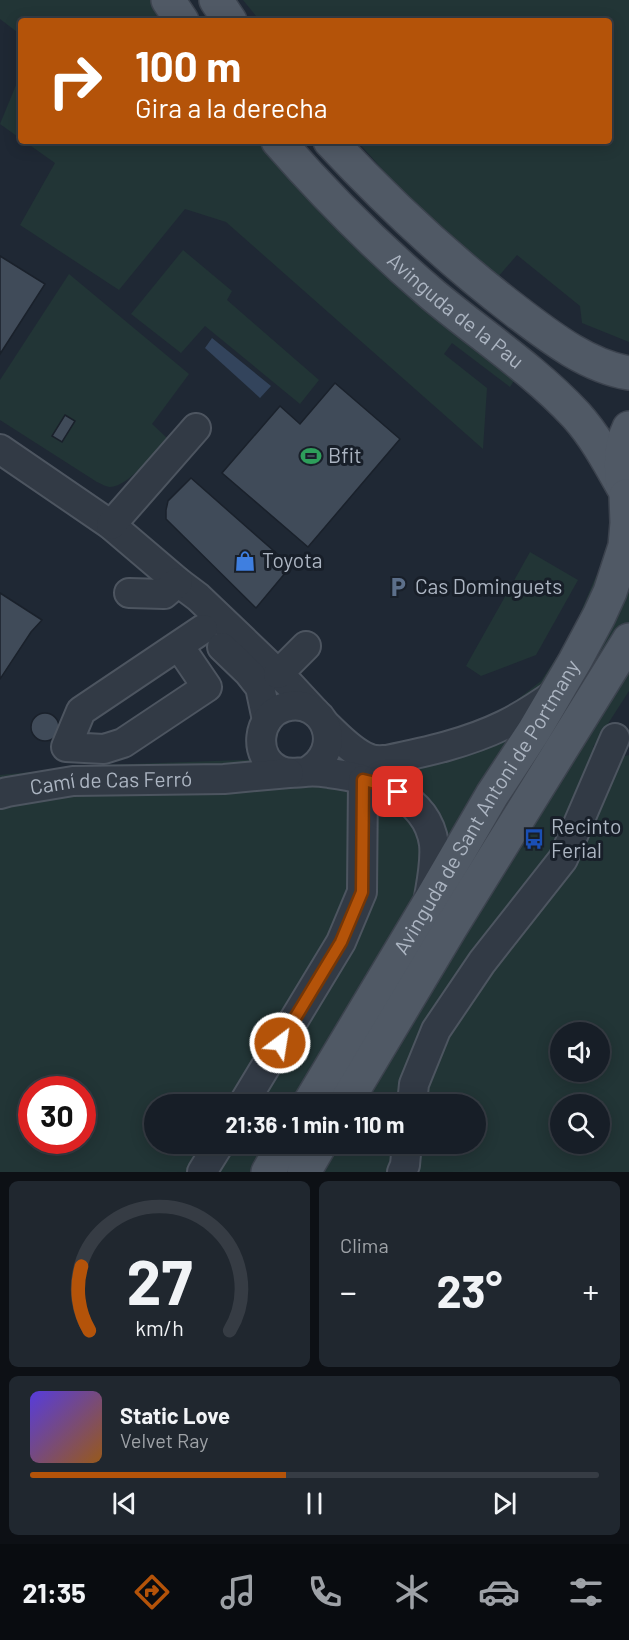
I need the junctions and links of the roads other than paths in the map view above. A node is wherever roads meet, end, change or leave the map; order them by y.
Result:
1 (168, 0) edge
2 (216, 0) edge
3 (180, 18) edge
4 (228, 18) edge
5 (281, 144) edge
6 (333, 144) edge
7 (629, 374) edge
8 (196, 428) dead end
9 (629, 428) edge
10 (0, 449) edge
11 (626, 496) edge
12 (111, 525) junction
13 (178, 582) junction
14 (129, 593) dead end
15 (203, 629) junction
16 (629, 640) edge
17 (179, 646) junction
18 (306, 646) dead end
19 (278, 674) junction
20 (556, 693) junction
21 (320, 719) junction
22 (264, 731) junction
23 (615, 738) dead end
24 (298, 772) junction
25 (224, 778) junction
26 (363, 780) junction
27 (0, 794) edge
28 (428, 905) junction
29 (249, 1094) edge
30 (315, 1094) edge
31 (351, 1094) edge
32 (413, 1094) edge
33 (213, 1154) edge
34 (279, 1154) edge
35 (315, 1154) edge
36 (406, 1154) edge
37 (202, 1172) edge
38 (268, 1172) edge
39 (304, 1172) edge
40 (402, 1172) edge

1 - 3 main road
2 - 4 main road
5 - 11 main road, Avinguda de la Pau
6 - 7 main road, Avinguda de la Pau
8 - 12 street
9 - 11 main road, Avinguda de Sant Antoni de Portmany
10 - 12 street
11 - 20 main road, Avinguda de Sant Antoni de Portmany
12 - 13 street
13 - 14 street
13 - 15 street
13 - 19 street
15 - 17 street
15 - 22 street
16 - 31 main road, Avinguda de Sant Antoni de Portmany
17 - 17 street
18 - 19 street
19 - 21 street
20 - 21 street
20 - 28 main road, Avinguda de Sant Antoni de Portmany
21 - 22 street
21 - 24 street
22 - 24 street
22 - 25 street, Camí de Cas Ferró
23 - 32 street
24 - 25 street, Camí de Cas Ferró
24 - 26 street, Camí de Cas Ferró
25 - 27 street, Camí de Cas Ferró
26 - 28 street, Camí de Cas Ferró
26 - 29 street
28 - 30 main road, Avinguda de Sant Antoni de Portmany
33 - 37 street
34 - 38 main road
35 - 39 main road
36 - 40 street

